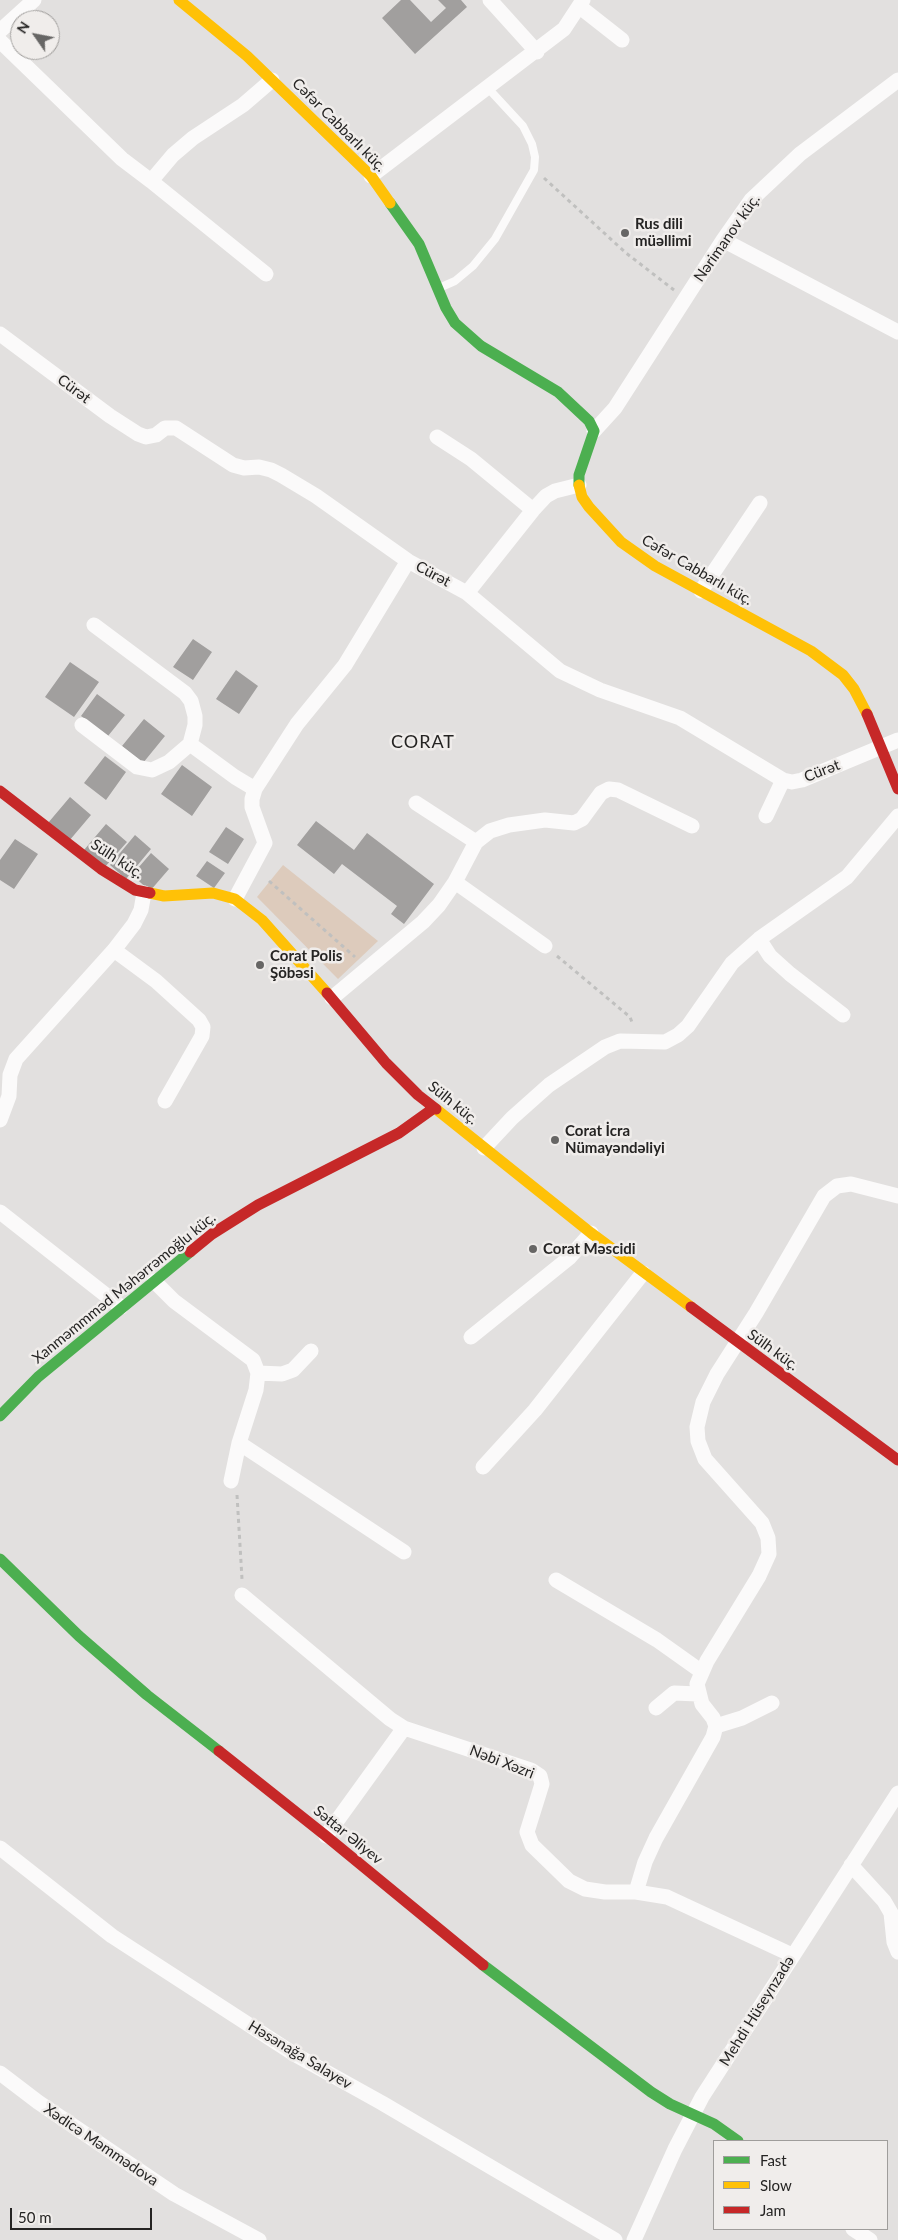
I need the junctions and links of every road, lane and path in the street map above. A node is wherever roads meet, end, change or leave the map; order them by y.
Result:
1 (34, 0) edge
2 (178, 0) edge
3 (490, 0) edge
4 (582, 3) edge
5 (0, 31) edge
6 (622, 40) dead end
7 (0, 41) edge
8 (536, 52) junction
9 (272, 80) junction
10 (898, 80) edge
11 (486, 86) junction
12 (534, 170) junction
13 (371, 176) junction
14 (151, 181) junction
15 (722, 240) junction
16 (266, 274) dead end
17 (438, 289) junction
18 (685, 299) junction
19 (898, 332) edge
20 (0, 334) edge
21 (594, 431) junction
22 (437, 437) dead end
23 (579, 485) junction
24 (760, 503) dead end
25 (533, 510) junction
26 (408, 561) junction
27 (700, 591) junction
28 (467, 593) junction
29 (94, 626) dead end
30 (82, 725) dead end
31 (898, 740) edge
32 (190, 744) junction
33 (880, 748) junction
34 (783, 780) junction
35 (255, 789) junction
36 (898, 789) edge
37 (2, 798) edge
38 (416, 803) dead end
39 (766, 816) dead end
40 (898, 816) edge
41 (692, 826) dead end
42 (476, 842) junction
43 (269, 881) dead end
44 (455, 882) junction
45 (144, 893) junction
46 (236, 899) junction
47 (758, 939) junction
48 (545, 946) joint
49 (114, 950) junction
50 (358, 960) dead end
51 (332, 998) junction
52 (843, 1015) dead end
53 (632, 1040) junction
54 (165, 1101) dead end
55 (434, 1108) junction
56 (0, 1120) edge
57 (484, 1148) junction
58 (898, 1196) edge
59 (0, 1212) edge
60 (590, 1234) junction
61 (643, 1273) junction
62 (154, 1281) junction
63 (121, 1307) junction
64 (471, 1337) dead end
65 (737, 1343) junction
66 (311, 1351) dead end
67 (258, 1374) junction
68 (1, 1411) edge
69 (239, 1443) junction
70 (898, 1460) edge
71 (483, 1467) dead end
72 (231, 1481) joint
73 (404, 1552) dead end
74 (0, 1559) edge
75 (556, 1580) dead end
76 (242, 1596) joint
77 (702, 1672) junction
78 (698, 1694) junction
79 (772, 1702) dead end
80 (656, 1708) dead end
81 (716, 1726) junction
82 (404, 1728) junction
83 (898, 1793) edge
84 (326, 1836) junction
85 (0, 1848) edge
86 (851, 1865) junction
87 (636, 1892) junction
88 (895, 1923) edge
89 (898, 1952) edge
90 (792, 1955) junction
91 (0, 2073) edge
92 (692, 2114) junction
93 (737, 2140) edge
94 (855, 2230) edge
95 (259, 2240) edge
96 (615, 2240) edge
97 (634, 2240) edge
98 (870, 2240) edge

1 - 5 street
2 - 9 street, Cəfər Cabbarlı küç.
3 - 8 street
4 - 6 street
4 - 8 street
7 - 14 street
8 - 11 street
9 - 13 street, Cəfər Cabbarlı küç.
9 - 14 street
10 - 15 street, Nərimanov küç.
11 - 12 lane
11 - 13 street
12 - 17 lane
12 - 18 path
13 - 17 street, Cəfər Cabbarlı küç.
14 - 16 street
15 - 18 street, Nərimanov küç.
15 - 19 street
17 - 21 street, Cəfər Cabbarlı küç.
18 - 21 street, Nərimanov küç.
20 - 26 street, Cürət
21 - 23 street
22 - 25 street
23 - 25 street
23 - 27 street, Cəfər Cabbarlı küç.
24 - 27 street
25 - 28 street
26 - 28 street, Cürət
26 - 35 street
27 - 33 street, Cəfər Cabbarlı küç.
28 - 34 street, Cürət
29 - 32 street
30 - 32 street
31 - 33 street, Cürət
32 - 35 street
33 - 34 street, Cürət
33 - 36 street, Cəfər Cabbarlı küç.
34 - 39 street
35 - 46 street
37 - 45 street, Sülh küç.
38 - 42 street
40 - 47 street
41 - 42 street
42 - 44 street
43 - 50 path
44 - 48 street
44 - 51 street
45 - 46 street, Sülh küç.
45 - 49 street
46 - 51 street, Sülh küç.
47 - 52 street
47 - 53 street
48 - 53 path
49 - 54 street
49 - 56 street
51 - 55 street, Sülh küç.
53 - 57 street
55 - 57 street, Sülh küç.
55 - 62 street, Xanməmmməd Məhərrəmoğlu küç.
57 - 60 street, Sülh küç.
58 - 65 street
59 - 63 street
60 - 61 street, Sülh küç.
60 - 64 street
61 - 65 street, Sülh küç.
61 - 71 street
62 - 63 street, Xanməmmməd Məhərrəmoğlu küç.
62 - 67 street
63 - 68 street, Xanməmmməd Məhərrəmoğlu küç.
65 - 70 street, Sülh küç.
65 - 77 street
66 - 67 street
67 - 69 street
69 - 72 street
69 - 73 street
72 - 76 path
74 - 84 street, Səttar Əliyev
75 - 77 street
76 - 82 street, Nəbi Xəzri
77 - 78 street
78 - 80 street
78 - 81 street
79 - 81 street
81 - 87 street
82 - 84 street
82 - 87 street, Nəbi Xəzri
83 - 86 street, Mehdi Hüseynzadə
84 - 92 street, Səttar Əliyev
85 - 96 street, Həsənağa Salayev
86 - 88 street
86 - 90 street, Mehdi Hüseynzadə
87 - 90 street, Nəbi Xəzri
88 - 89 street
90 - 92 street, Mehdi Hüseynzadə
91 - 95 street, Xədicə Məmmədova
92 - 93 street, Səttar Əliyev
92 - 97 street, Mehdi Hüseynzadə
94 - 98 street

